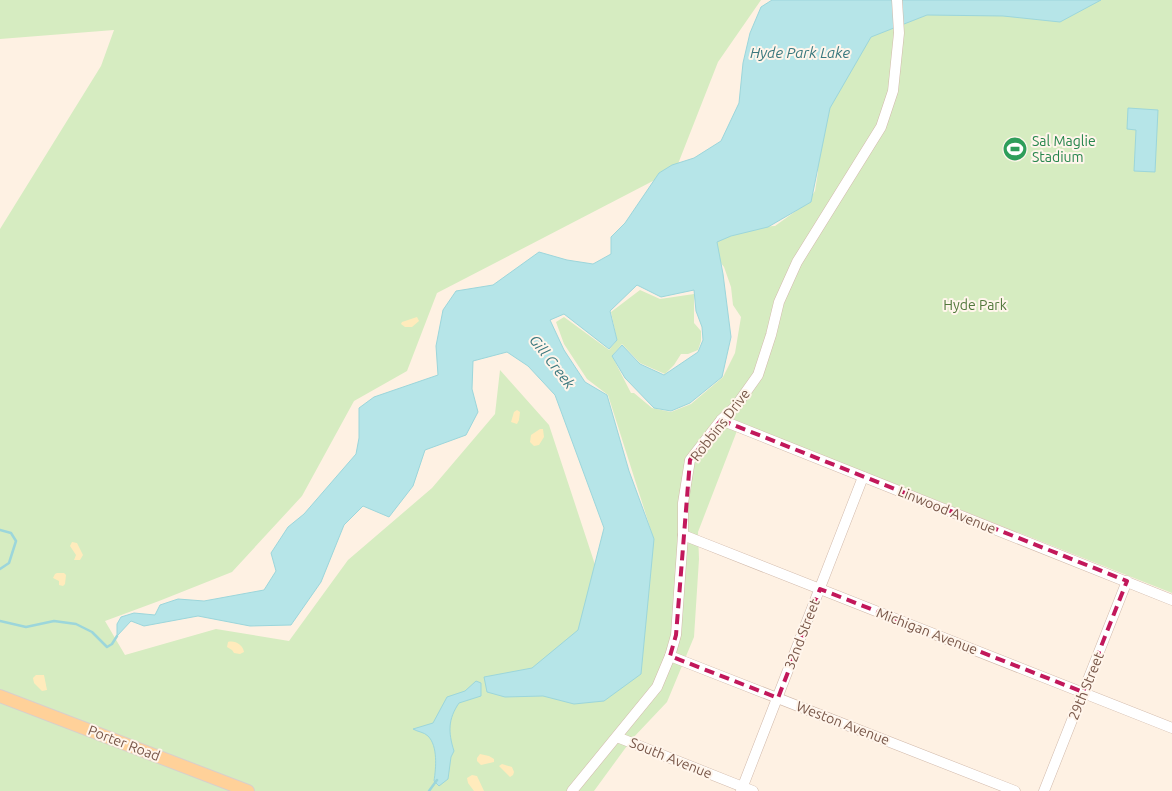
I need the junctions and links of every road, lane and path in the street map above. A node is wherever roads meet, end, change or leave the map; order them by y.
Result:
1 (897, 0) edge
2 (721, 420) junction
3 (863, 477) junction
4 (683, 535) junction
5 (1127, 581) junction
6 (820, 589) junction
7 (1172, 600) edge
8 (670, 656) junction
9 (1084, 692) junction
10 (0, 696) edge
11 (778, 698) junction
12 (1172, 728) edge
13 (617, 736) junction
14 (742, 789) edge
15 (248, 791) edge
16 (572, 791) edge
17 (753, 791) edge
18 (1015, 791) edge
19 (1044, 791) edge

1 - 2 street, Robbins Drive
2 - 3 street, Linwood Avenue
2 - 4 street, Robbins Drive
3 - 5 street, Linwood Avenue
3 - 6 street, 32nd Street
4 - 6 street, Michigan Avenue
4 - 8 street, Robbins Drive
5 - 7 street, Linwood Avenue
5 - 9 street, 29th Street
6 - 9 street, Michigan Avenue
6 - 11 street, 32nd Street
8 - 11 street, Weston Avenue
8 - 13 street, Robbins Drive
9 - 12 street, Michigan Avenue
9 - 19 street, 29th Street
10 - 15 main road, Porter Road
11 - 14 street, 32nd Street
11 - 18 street, Weston Avenue
13 - 14 street, South Avenue
13 - 16 street, Robbins Drive
14 - 17 street, South Avenue

